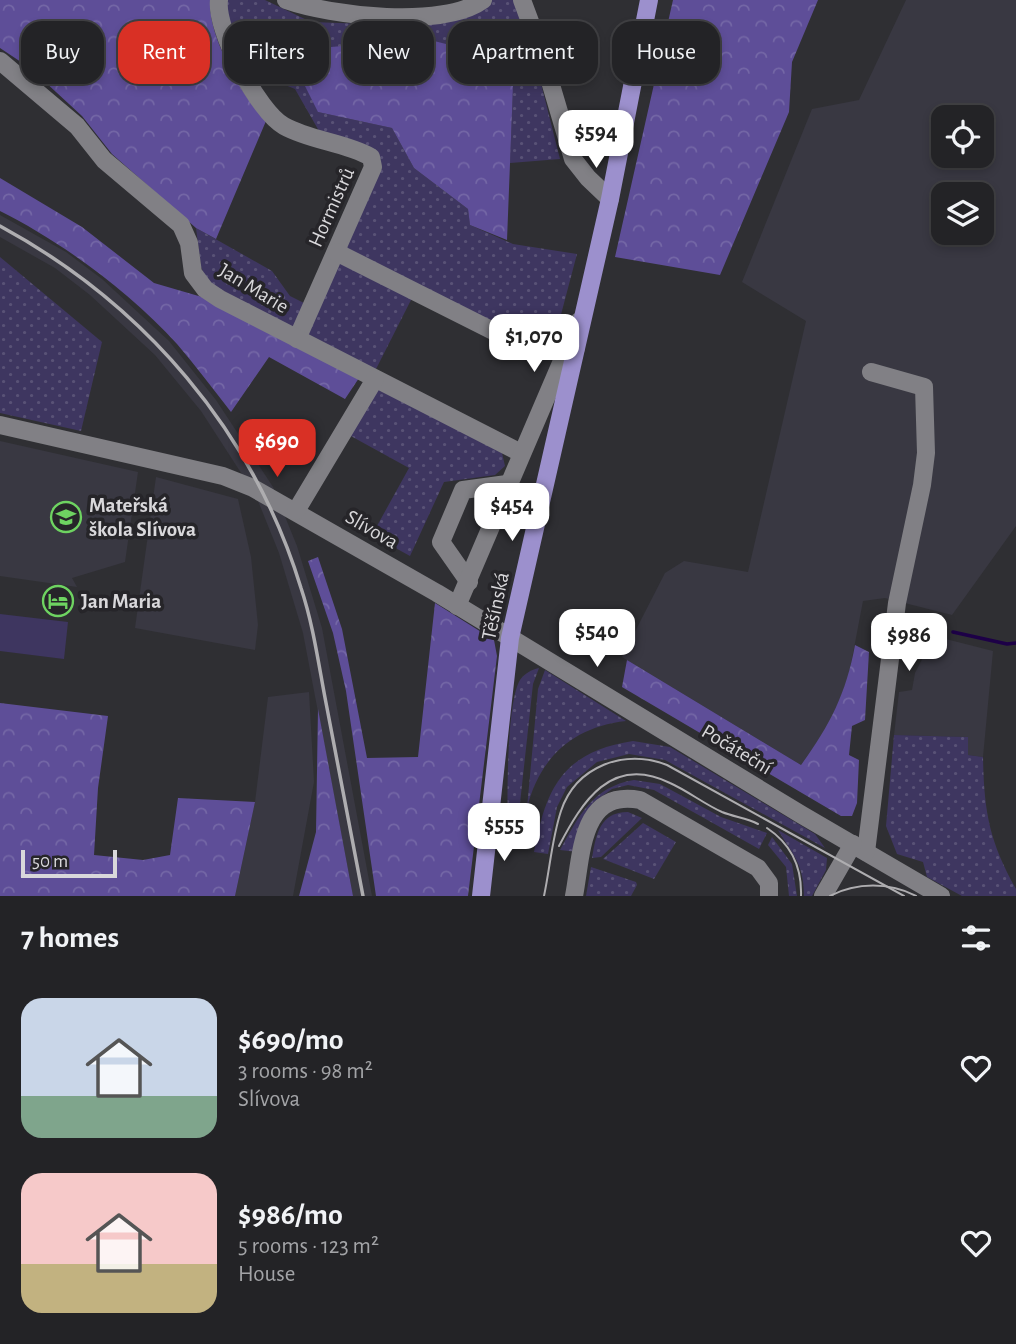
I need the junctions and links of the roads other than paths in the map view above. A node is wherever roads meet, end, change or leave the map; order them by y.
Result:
1 (219, 0) edge
2 (286, 0) edge
3 (483, 0) edge
4 (522, 0) edge
5 (649, 0) edge
6 (396, 8) edge
7 (0, 61) edge
8 (610, 199) junction
9 (336, 252) junction
10 (297, 339) junction
11 (571, 347) junction
12 (870, 372) dead end
13 (375, 379) junction
14 (0, 425) edge
15 (521, 453) junction
16 (507, 484) junction
17 (296, 511) junction
18 (469, 582) junction
19 (457, 606) junction
20 (510, 638) junction
21 (859, 848) junction
22 (481, 896) edge
23 (574, 896) edge
24 (768, 896) edge
25 (823, 896) edge
26 (941, 896) edge

1 - 9 street, Hormistrů
2 - 6 street
3 - 6 street
4 - 8 street
5 - 8 main road, Těšínská
7 - 10 street, Jan Marie
8 - 11 main road, Těšínská
9 - 10 street, Hormistrů
9 - 11 street
10 - 13 street, Jan Marie
11 - 15 street
11 - 20 main road, Těšínská
12 - 21 street
13 - 15 street, Jan Marie
13 - 17 street
14 - 17 street, Slívova
15 - 16 street
16 - 18 street
16 - 18 street
17 - 19 street, Slívova
18 - 19 street
19 - 20 street, Slívova
20 - 21 street, Počáteční
20 - 22 main road, Těšínská
21 - 25 street
21 - 26 street, Počáteční
23 - 24 street

